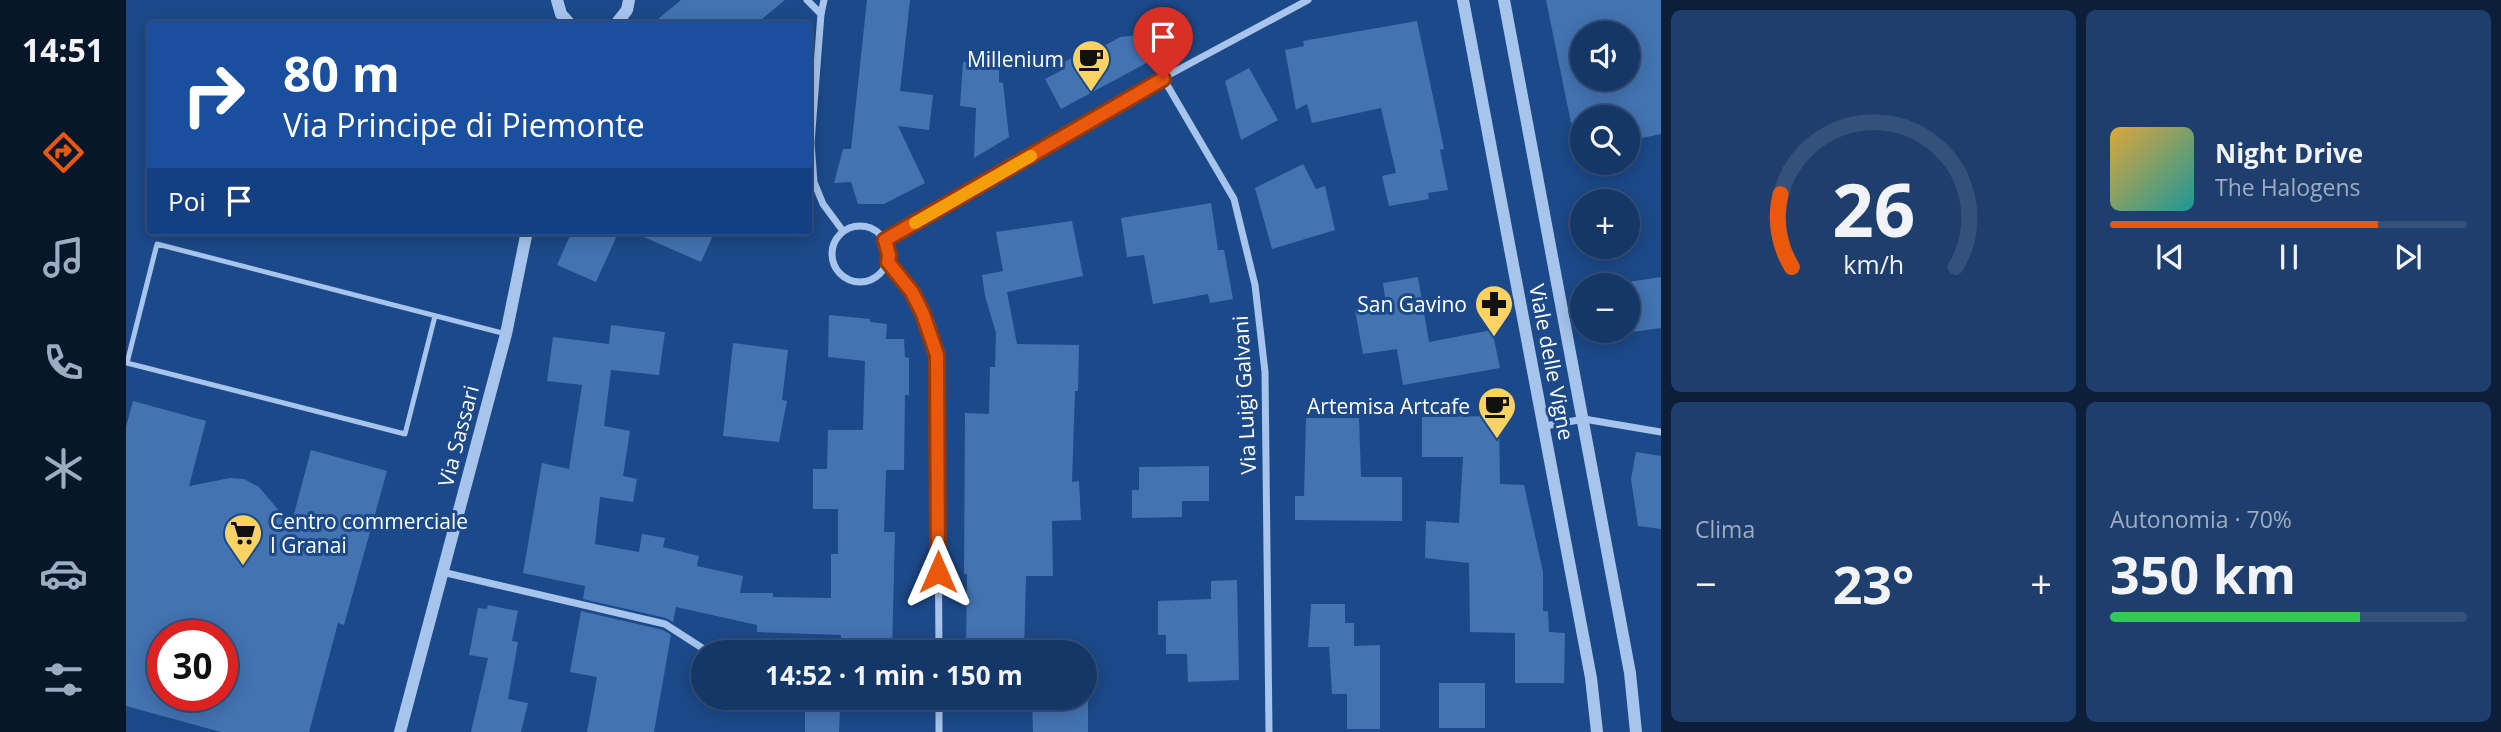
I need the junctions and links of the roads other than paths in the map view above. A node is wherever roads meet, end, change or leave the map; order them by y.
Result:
1 (557, 0) edge
2 (629, 0) edge
3 (807, 0) edge
4 (824, 0) edge
5 (1308, 0) edge
6 (1464, 0) edge
7 (1504, 0) edge
8 (821, 15) junction
9 (566, 21) edge
10 (618, 21) edge
11 (1163, 79) junction
12 (812, 130) edge
13 (812, 156) edge
14 (843, 231) junction
15 (526, 235) edge
16 (885, 240) junction
17 (888, 262) junction
18 (435, 316) junction
19 (506, 334) junction
20 (127, 365) edge
21 (1584, 419) junction
22 (1545, 426) junction
23 (1661, 432) edge
24 (441, 572) junction
25 (939, 640) edge
26 (691, 641) edge
27 (939, 710) edge
28 (400, 732) edge
29 (939, 732) edge
30 (1269, 732) edge
31 (1597, 732) edge
32 (1636, 732) edge

1 - 9 street
2 - 10 street
3 - 8 street
4 - 8 street
5 - 11 street
6 - 22 street, Viale delle Vigne
7 - 21 street, Viale delle Vigne
8 - 12 street
11 - 16 street
11 - 30 street, Via Luigi Galvani
13 - 14 street
14 - 16 street
14 - 17 street
15 - 19 street, Via Sassari
16 - 17 street
17 - 25 street
18 - 19 lane
18 - 20 lane
18 - 20 lane
19 - 24 street, Via Sassari
21 - 22 street
21 - 23 street
21 - 32 street, Viale delle Vigne
22 - 31 street, Viale delle Vigne
24 - 26 street
24 - 28 street, Via Sassari
27 - 29 street

